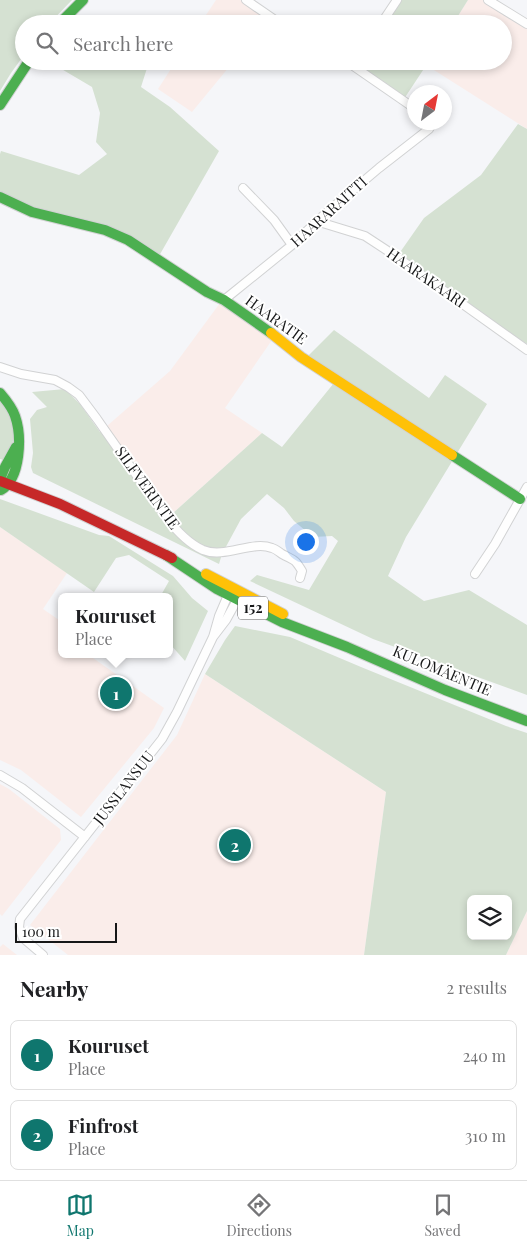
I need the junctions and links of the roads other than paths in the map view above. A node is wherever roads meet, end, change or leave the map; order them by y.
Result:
1 (83, 0) edge
2 (246, 0) edge
3 (397, 0) edge
4 (488, 0) edge
5 (68, 15) edge
6 (267, 15) edge
7 (387, 15) edge
8 (527, 24) edge
9 (23, 70) edge
10 (360, 70) edge
11 (407, 104) edge
12 (0, 105) edge
13 (428, 130) edge
14 (243, 188) dead end
15 (0, 197) edge
16 (316, 221) junction
17 (292, 245) junction
18 (224, 300) junction
19 (527, 350) edge
20 (0, 367) edge
21 (0, 392) edge
22 (2, 485) edge
23 (527, 487) edge
24 (520, 499) junction
25 (475, 574) dead end
26 (300, 578) dead end
27 (234, 595) junction
28 (527, 721) edge
29 (0, 775) edge
30 (85, 837) junction
31 (43, 955) edge

1 - 5 main road
2 - 6 street
3 - 7 street
4 - 8 street
9 - 12 main road
10 - 11 street
13 - 16 street, HAARARAITTI
14 - 17 street
15 - 18 main road, HAARATIE
16 - 17 street, HAARARAITTI
16 - 19 street, HAARAKAARI
17 - 18 street, HAARARAITTI
18 - 24 main road, HAARATIE
20 - 26 street, SILFVERINTIE
21 - 22 main road
22 - 27 main road, KULOMÄENTIE / 152
23 - 24 street
24 - 25 street
27 - 28 main road, KULOMÄENTIE / 152
27 - 30 street, JUSSLANSUU
29 - 30 street
30 - 31 street, JUSSLANSUU

